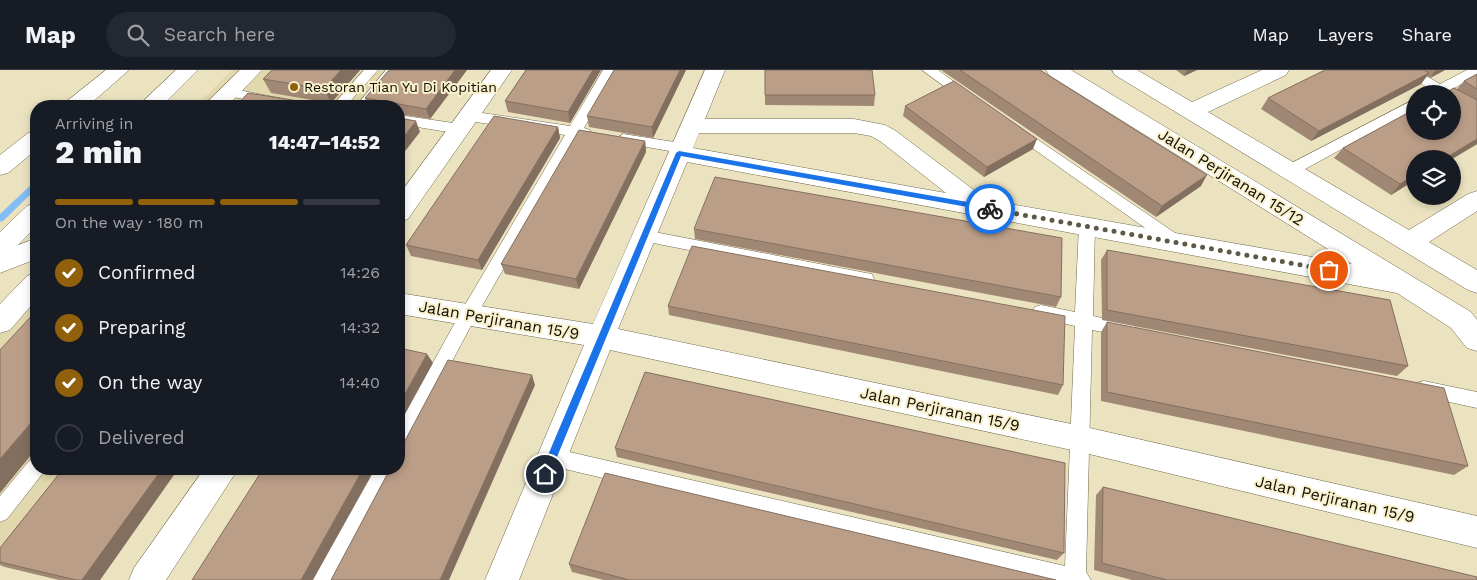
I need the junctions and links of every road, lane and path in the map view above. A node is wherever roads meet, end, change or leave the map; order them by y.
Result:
1 (119, 70) edge
2 (188, 70) edge
3 (252, 70) edge
4 (371, 70) edge
5 (393, 70) edge
6 (502, 70) edge
7 (610, 70) edge
8 (715, 70) edge
9 (929, 70) edge
10 (1056, 70) edge
11 (1122, 70) edge
12 (1279, 70) edge
13 (1406, 70) edge
14 (1477, 70) edge
15 (1431, 85) edge
16 (1459, 85) edge
17 (221, 99) edge
18 (82, 100) edge
19 (156, 100) edge
20 (344, 100) edge
21 (368, 100) edge
22 (977, 103) edge
23 (1406, 108) edge
24 (1192, 111) junction
25 (405, 119) edge
26 (1002, 120) edge
27 (464, 122) junction
28 (691, 126) junction
29 (574, 132) junction
30 (30, 143) edge
31 (680, 150) junction
32 (0, 167) edge
33 (1290, 170) junction
34 (1477, 200) edge
35 (405, 205) edge
36 (980, 207) junction
37 (30, 218) edge
38 (1087, 226) junction
39 (644, 236) junction
40 (1411, 241) junction
41 (1178, 242) junction
42 (0, 247) edge
43 (30, 250) edge
44 (0, 263) edge
45 (878, 281) edge
46 (1477, 283) edge
47 (1405, 284) junction
48 (30, 290) edge
49 (405, 304) edge
50 (1025, 309) edge
51 (468, 315) junction
52 (1083, 320) junction
53 (0, 322) edge
54 (1141, 332) edge
55 (601, 337) junction
56 (1477, 340) edge
57 (1410, 386) edge
58 (1477, 400) edge
59 (405, 431) edge
60 (1081, 439) junction
61 (552, 456) junction
62 (30, 474) edge
63 (218, 475) edge
64 (381, 475) edge
65 (0, 512) edge
66 (1477, 532) edge
67 (146, 580) edge
68 (323, 580) edge
69 (502, 580) edge
70 (1077, 580) edge

1 - 18 street
2 - 19 street
3 - 17 street
4 - 20 lane
5 - 21 lane
6 - 27 street
7 - 29 lane
8 - 28 street
9 - 22 lane
10 - 47 street, Jalan Perjiranan 15/12
11 - 24 street
12 - 24 street
13 - 15 lane
14 - 16 lane
23 - 33 lane
24 - 33 street
25 - 27 lane
26 - 41 lane
27 - 29 lane
27 - 35 street
28 - 31 street
28 - 36 street
29 - 31 lane
29 - 51 lane
30 - 32 street
31 - 36 street
31 - 39 street
33 - 40 street
34 - 40 street
36 - 38 street
37 - 42 street
38 - 41 street
38 - 52 lane
39 - 45 lane
39 - 55 street
40 - 46 street
41 - 47 street
43 - 44 street
47 - 56 street, Jalan Perjiranan 15/12
48 - 53 street
49 - 51 street, Jalan Perjiranan 15/9
50 - 52 lane
51 - 55 street, Jalan Perjiranan 15/9
51 - 59 lane
52 - 54 lane
52 - 60 lane
55 - 60 street, Jalan Perjiranan 15/9
55 - 61 street
57 - 58 lane
60 - 66 street, Jalan Perjiranan 15/9
60 - 70 lane
61 - 69 street
61 - 70 lane
62 - 65 lane
63 - 67 street
64 - 68 lane

